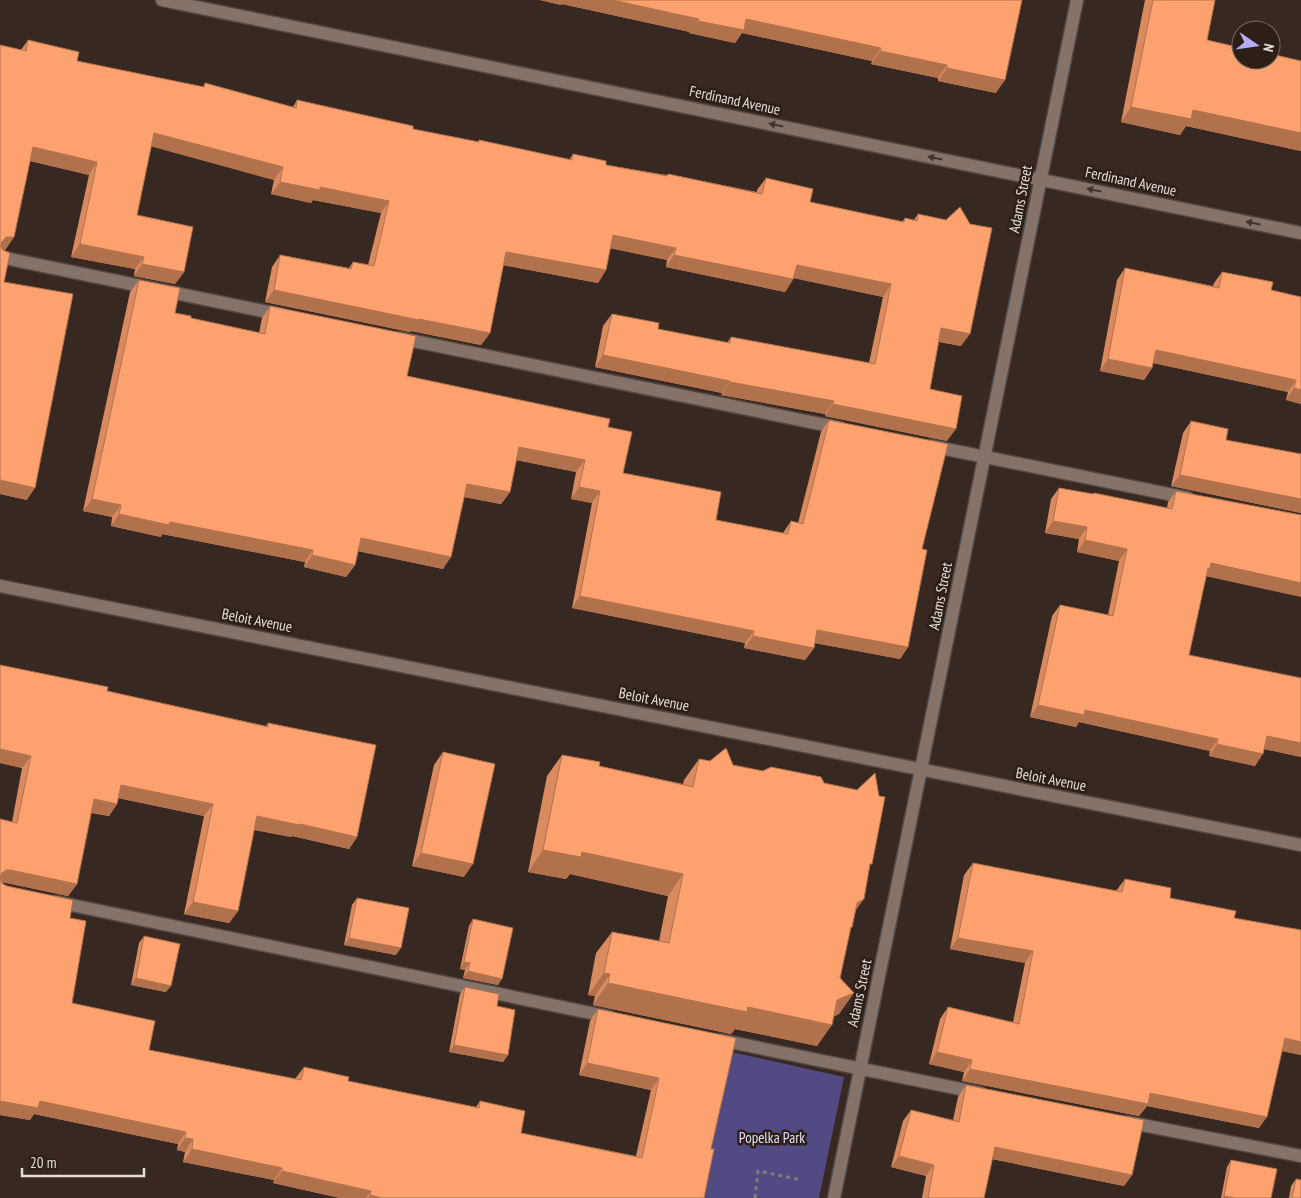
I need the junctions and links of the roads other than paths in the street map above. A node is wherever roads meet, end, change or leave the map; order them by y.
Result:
1 (162, 0) edge
2 (1077, 0) edge
3 (1040, 179) junction
4 (1301, 233) edge
5 (0, 257) edge
6 (294, 317) edge
7 (392, 337) edge
8 (852, 430) edge
9 (921, 444) edge
10 (984, 457) junction
11 (1204, 502) edge
12 (0, 586) edge
13 (921, 769) junction
14 (1301, 845) edge
15 (48, 900) edge
16 (622, 1020) edge
17 (709, 1038) edge
18 (860, 1070) junction
19 (992, 1095) edge
20 (1118, 1120) edge
21 (1301, 1156) edge
22 (834, 1198) edge

3 -> 1 street, Ferdinand Avenue
2 - 3 street, Adams Street
4 -> 3 street, Ferdinand Avenue
3 - 10 street, Adams Street
5 - 6 street
7 - 8 street
9 - 10 street
10 - 11 street
10 - 13 street, Adams Street
12 - 13 street, Beloit Avenue
13 - 14 street, Beloit Avenue
13 - 18 street, Adams Street
15 - 16 street
17 - 18 street
18 - 19 street
18 - 22 street, Adams Street
20 - 21 street

